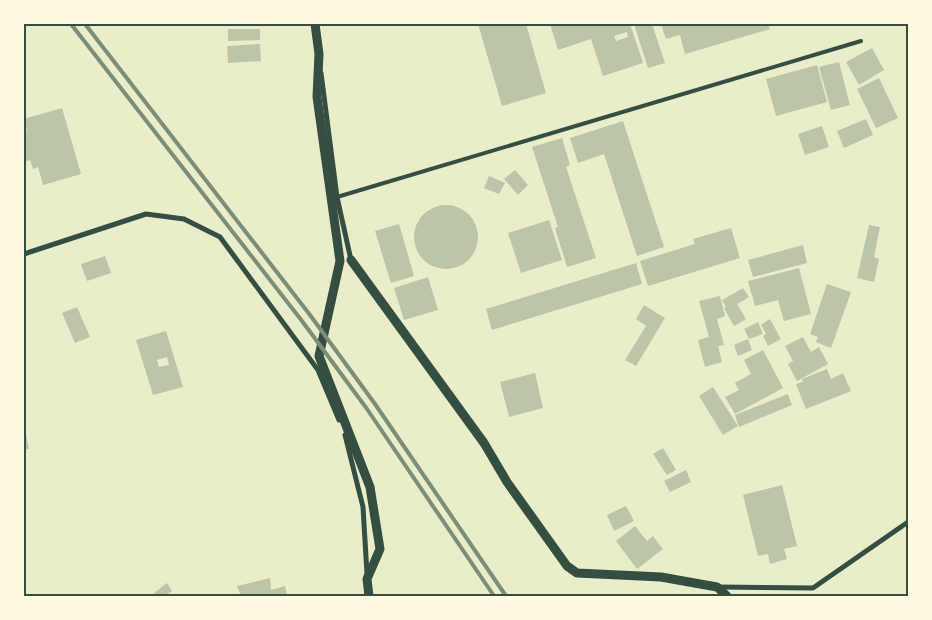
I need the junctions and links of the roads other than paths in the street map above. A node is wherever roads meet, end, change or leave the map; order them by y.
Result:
1 (315, 24) edge
2 (861, 41) dead end
3 (319, 54) junction
4 (337, 197) junction
5 (24, 254) edge
6 (351, 260) joint
7 (908, 522) edge
8 (368, 579) junction
9 (717, 587) junction
10 (369, 596) edge
11 (727, 596) edge

1 - 3 street
2 - 4 lane
3 - 4 street
3 - 8 street
4 - 6 street
5 - 8 street
6 - 9 street
7 - 9 street
8 - 10 street
9 - 11 street

